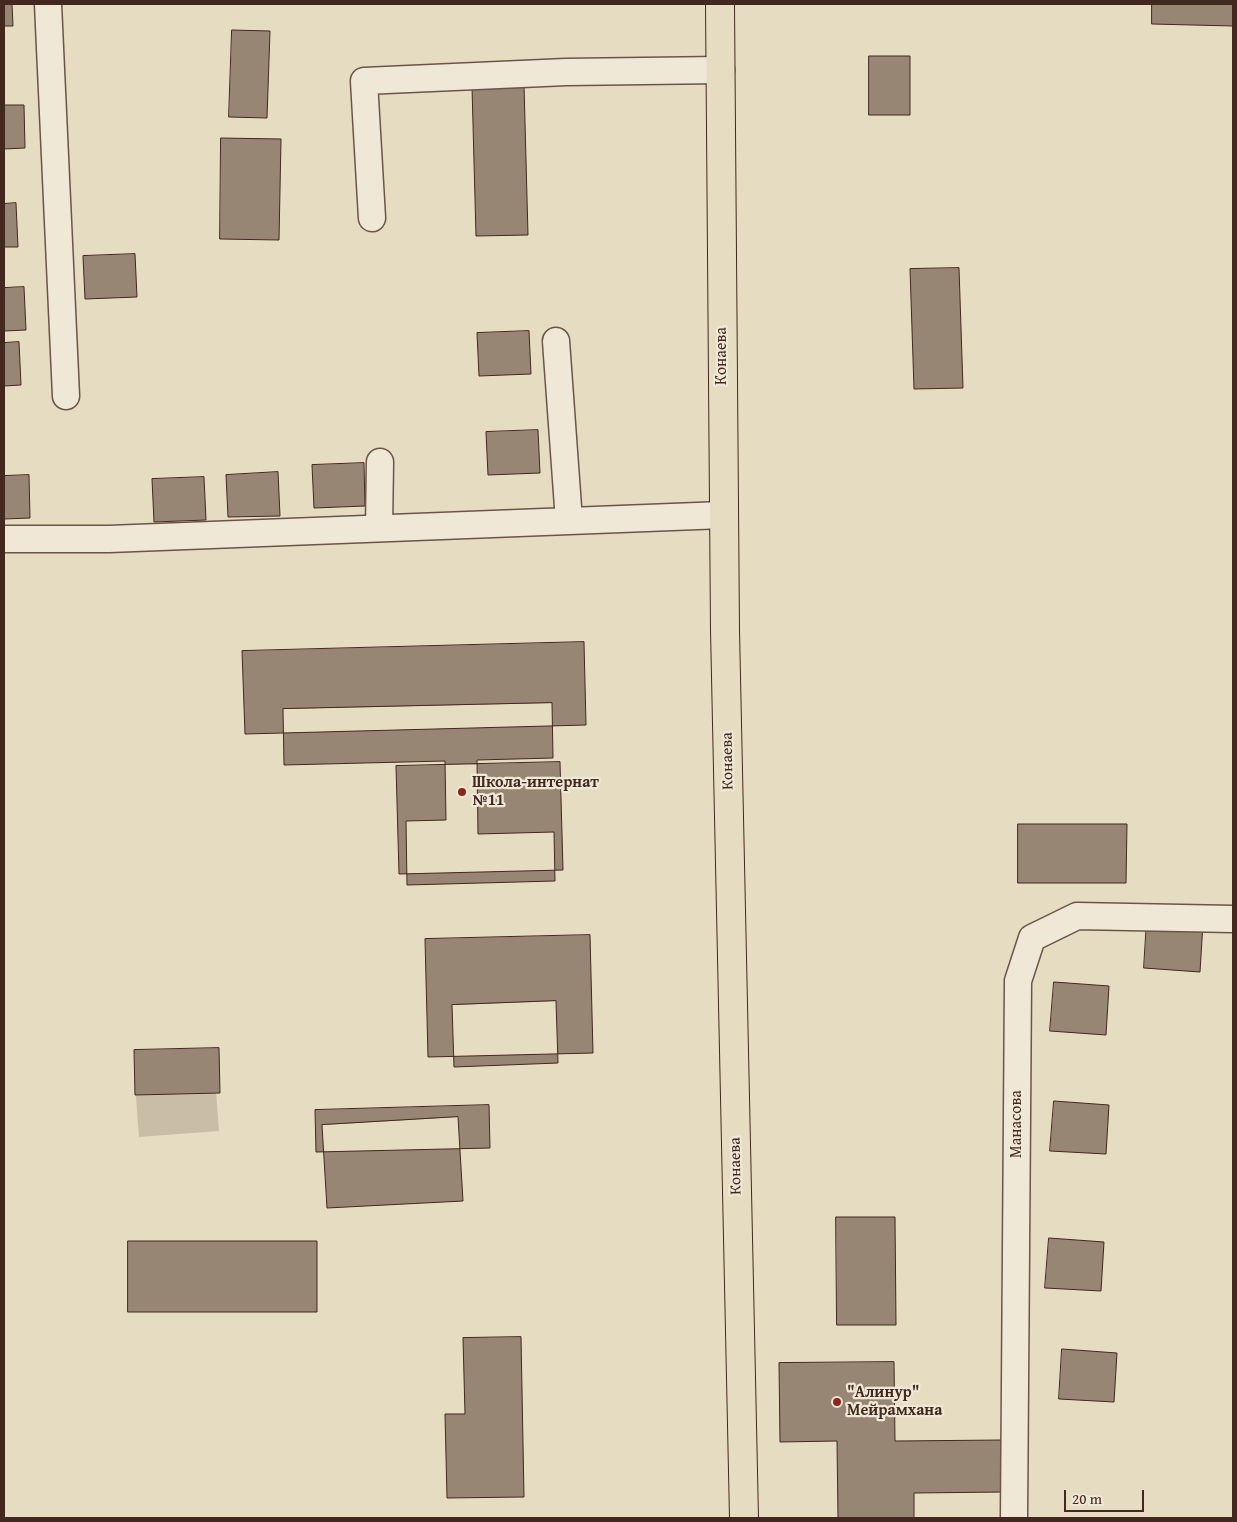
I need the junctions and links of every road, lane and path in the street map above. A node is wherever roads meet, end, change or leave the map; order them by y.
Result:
1 (48, 4) edge
2 (720, 4) edge
3 (721, 70) junction
4 (372, 218) dead end
5 (556, 341) dead end
6 (66, 396) dead end
7 (380, 462) dead end
8 (723, 515) junction
9 (569, 521) junction
10 (380, 528) junction
11 (4, 539) edge
12 (1233, 919) edge
13 (744, 1518) edge
14 (1014, 1518) edge

1 - 6 street
2 - 3 main road, Конаева
3 - 4 street
3 - 8 main road, Конаева
5 - 9 street
7 - 10 street
8 - 9 street
8 - 13 main road, Конаева
9 - 10 street
10 - 11 street
12 - 14 street, Манасова

